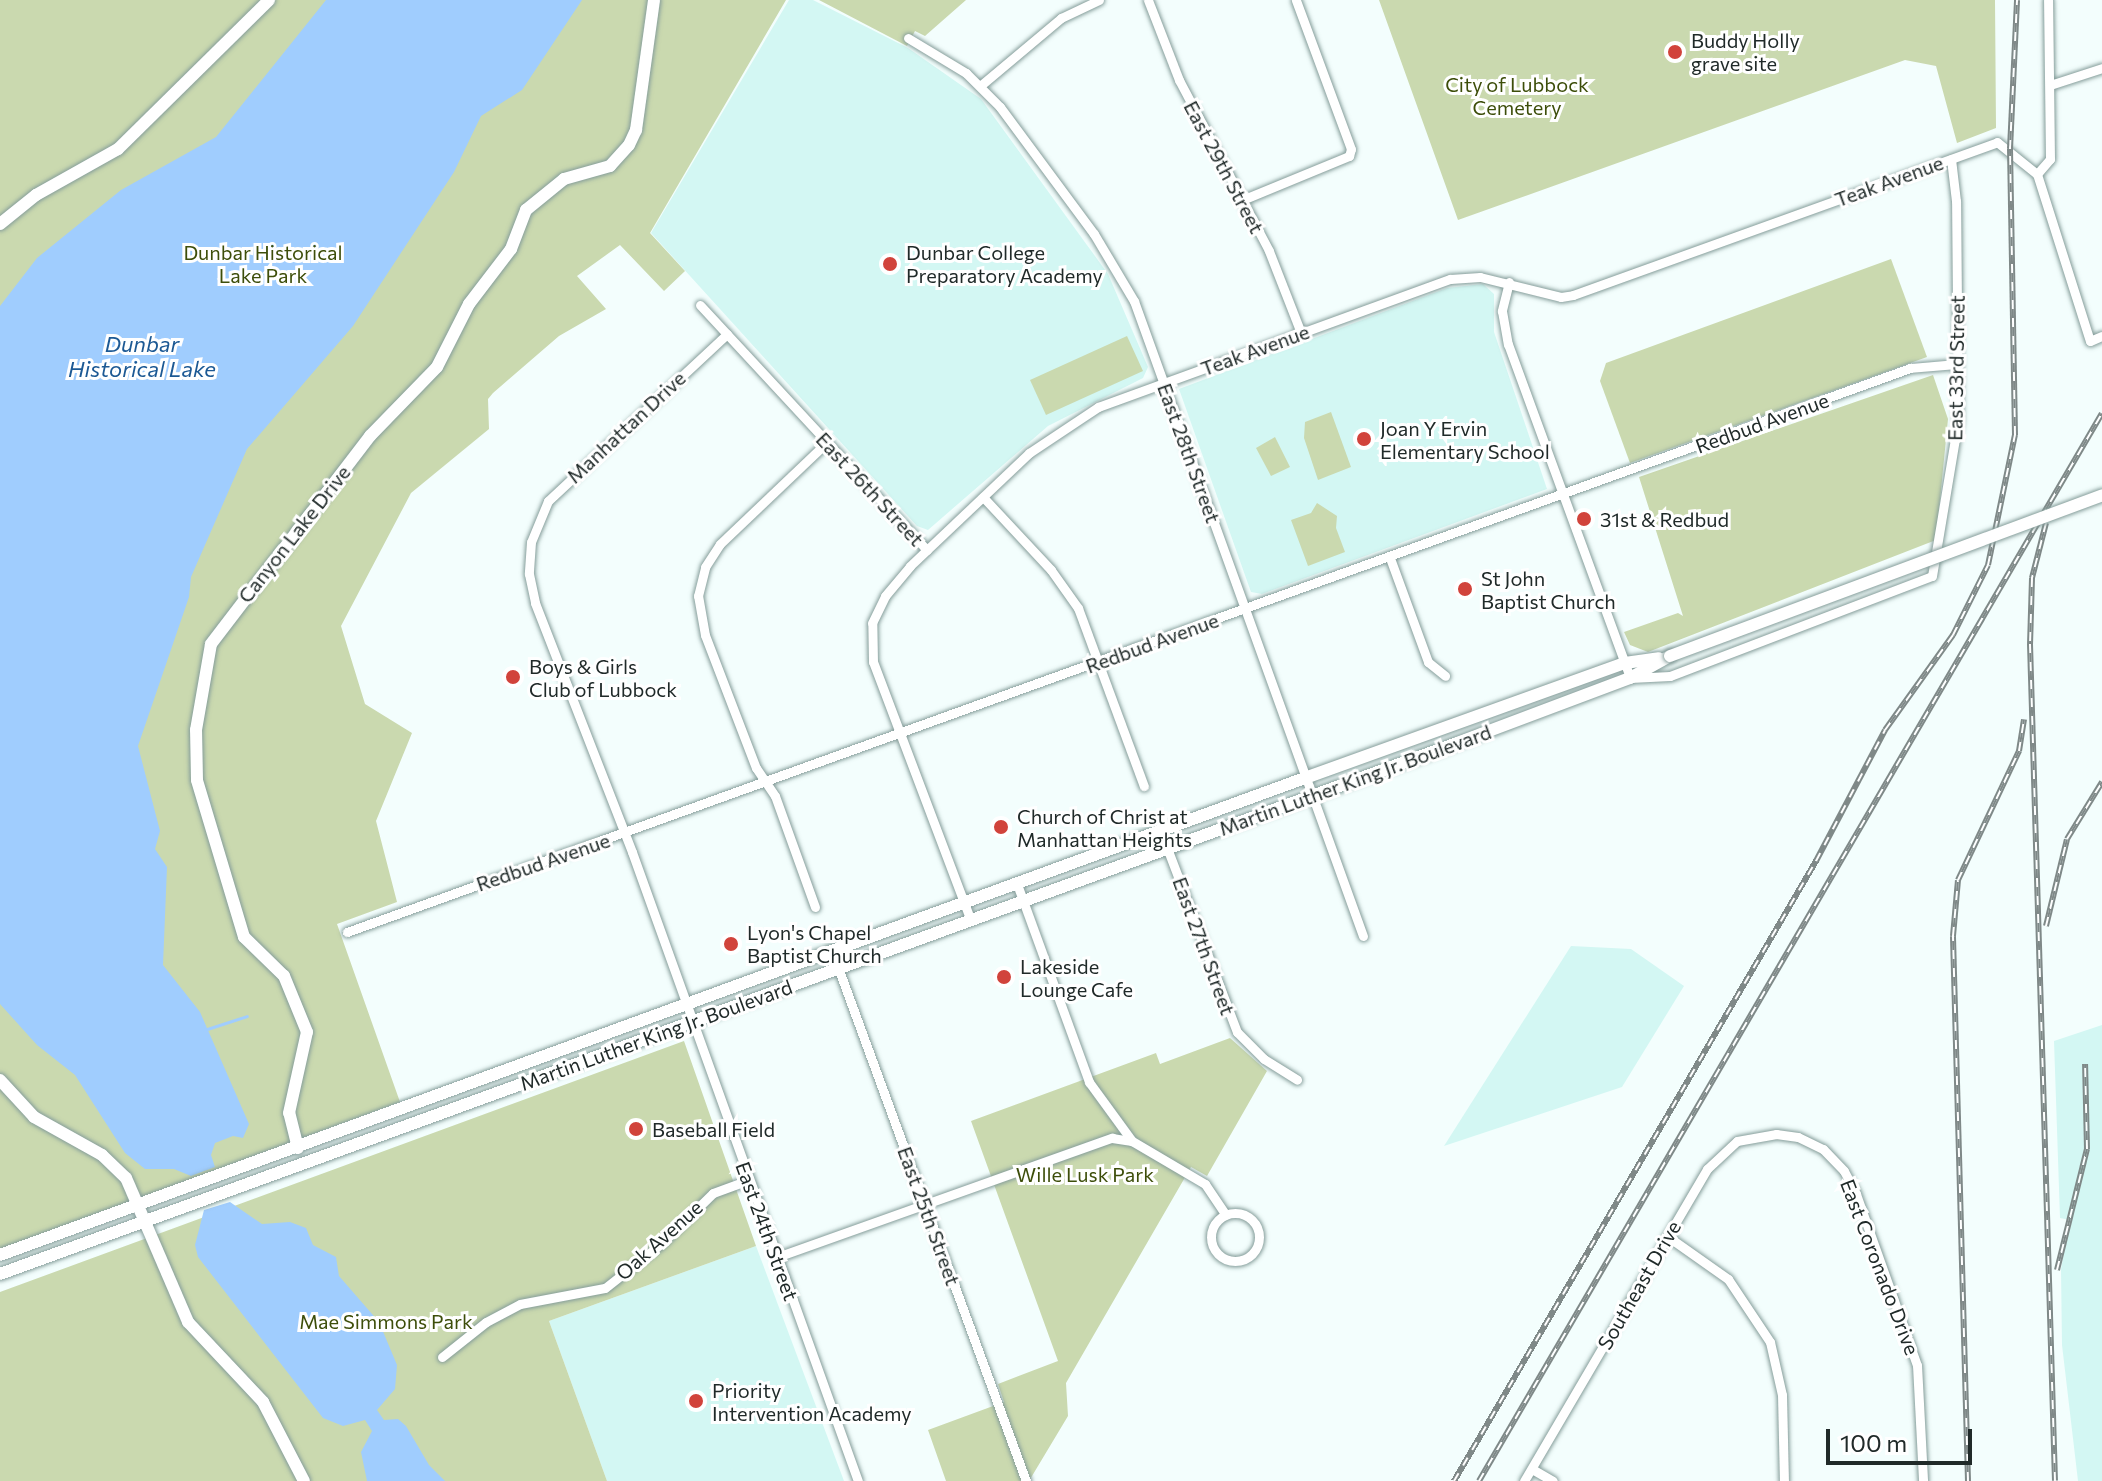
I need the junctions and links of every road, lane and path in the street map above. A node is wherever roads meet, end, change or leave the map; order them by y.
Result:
1 (269, 0) edge
2 (654, 0) edge
3 (1099, 0) edge
4 (1148, 0) edge
5 (1296, 0) edge
6 (2048, 0) edge
7 (908, 38) dead end
8 (2102, 68) edge
9 (2050, 85) junction
10 (980, 86) junction
11 (1951, 159) junction
12 (2037, 174) junction
13 (1242, 200) junction
14 (0, 224) edge
15 (1509, 282) junction
16 (700, 305) dead end
17 (1301, 333) junction
18 (727, 334) junction
19 (2102, 336) edge
20 (1958, 364) junction
21 (1164, 383) junction
22 (827, 442) junction
23 (1564, 495) junction
24 (2102, 495) edge
25 (983, 497) junction
26 (535, 527) joint
27 (927, 550) junction
28 (1390, 558) junction
29 (1245, 610) junction
30 (1670, 656) junction
31 (1099, 662) junction
32 (1625, 663) junction
33 (1445, 676) dead end
34 (1630, 678) junction
35 (900, 734) junction
36 (1305, 778) junction
37 (766, 784) junction
38 (1144, 786) dead end
39 (1311, 796) junction
40 (1161, 832) junction
41 (624, 835) junction
42 (1167, 849) junction
43 (1017, 884) junction
44 (1023, 901) junction
45 (963, 902) junction
46 (815, 907) dead end
47 (971, 921) junction
48 (347, 932) dead end
49 (1363, 936) dead end
50 (832, 951) junction
51 (838, 968) junction
52 (685, 1004) junction
53 (691, 1021) junction
54 (0, 1080) edge
55 (1297, 1080) dead end
56 (1786, 1135) joint
57 (1132, 1141) junction
58 (298, 1148) junction
59 (748, 1180) junction
60 (138, 1205) junction
61 (924, 1205) junction
62 (1226, 1215) junction
63 (144, 1222) junction
64 (1667, 1236) junction
65 (0, 1255) edge
66 (777, 1257) junction
67 (0, 1274) edge
68 (442, 1357) dead end
69 (1532, 1469) junction
70 (302, 1480) edge
71 (858, 1481) edge
72 (1026, 1481) edge
73 (1524, 1481) edge
74 (1553, 1481) edge
75 (1784, 1481) edge
76 (1923, 1481) edge

1 - 14 main road
2 - 58 main road, Canyon Lake Drive
3 - 10 street
4 - 13 street, East 29th Street
5 - 13 street
6 - 9 street
7 - 10 street, East 28th Street
8 - 9 street
9 - 12 street
10 - 21 street, East 28th Street
11 - 12 street, Teak Avenue
11 - 15 street, Teak Avenue
11 - 20 street, East 33rd Street
12 - 19 street
13 - 17 street, East 29th Street
15 - 17 street, Teak Avenue
15 - 23 street
16 - 18 street, East 26th Street
17 - 21 street, Teak Avenue
18 - 22 street, East 26th Street
18 - 26 street, Manhattan Drive
20 - 23 street, Redbud Avenue
20 - 34 street, East 33rd Street
21 - 25 street, Teak Avenue
21 - 29 street, East 28th Street
22 - 27 street, East 26th Street
22 - 37 street
23 - 28 street, Redbud Avenue
23 - 32 street
24 - 30 main road, Martin Luther King Jr. Boulevard, bridge
25 - 27 street, Teak Avenue
25 - 31 street
26 - 41 street, East 24th Street
27 - 35 street, East 26th Street
28 - 29 street, Redbud Avenue
28 - 33 street
29 - 31 street, Redbud Avenue
29 - 36 street, East 28th Street
30 - 32 main road, Martin Luther King Jr. Boulevard
30 - 34 main road, Martin Luther King Jr. Boulevard
31 - 35 street, Redbud Avenue
31 - 38 street
32 - 34 street
32 - 36 main road, Martin Luther King Jr. Boulevard
34 - 39 main road, Martin Luther King Jr. Boulevard
35 - 37 street, Redbud Avenue
35 - 45 street, East 26th Street
36 - 39 street, East 28th Street
36 - 40 main road, Martin Luther King Jr. Boulevard
37 - 41 street, Redbud Avenue
37 - 46 street
39 - 42 main road, Martin Luther King Jr. Boulevard
39 - 49 street, East 28th Street
40 - 42 street, East 27th Street
40 - 43 main road, Martin Luther King Jr. Boulevard
41 - 48 street, Redbud Avenue
41 - 52 street, East 24th Street
42 - 44 main road, Martin Luther King Jr. Boulevard
42 - 55 street, East 27th Street
43 - 44 street
43 - 45 main road, Martin Luther King Jr. Boulevard
44 - 47 main road, Martin Luther King Jr. Boulevard
44 - 57 street
45 - 47 street, East 26th Street
45 - 50 main road, Martin Luther King Jr. Boulevard
47 - 51 main road, Martin Luther King Jr. Boulevard
50 - 51 street, East 25th Street
50 - 52 main road, Martin Luther King Jr. Boulevard
51 - 53 main road, Martin Luther King Jr. Boulevard
51 - 61 street, East 25th Street
52 - 53 street, East 24th Street
52 - 58 main road, Martin Luther King Jr. Boulevard
53 - 59 street, East 24th Street
53 - 63 main road, Martin Luther King Jr. Boulevard
54 - 60 main road
56 - 64 street, Southeast Drive
56 - 76 street, East Coronado Drive
57 - 61 street
57 - 62 street
58 - 60 main road, Martin Luther King Jr. Boulevard
59 - 66 street, East 24th Street
59 - 68 street, Oak Avenue
60 - 63 main road
60 - 65 main road, Martin Luther King Jr. Boulevard
61 - 66 street
61 - 72 street, East 25th Street
62 - 62 street
63 - 67 main road, Martin Luther King Jr. Boulevard
63 - 70 main road
64 - 69 street, Southeast Drive
64 - 75 street
66 - 71 street, East 24th Street
69 - 73 street, Southeast Drive
69 - 74 street

